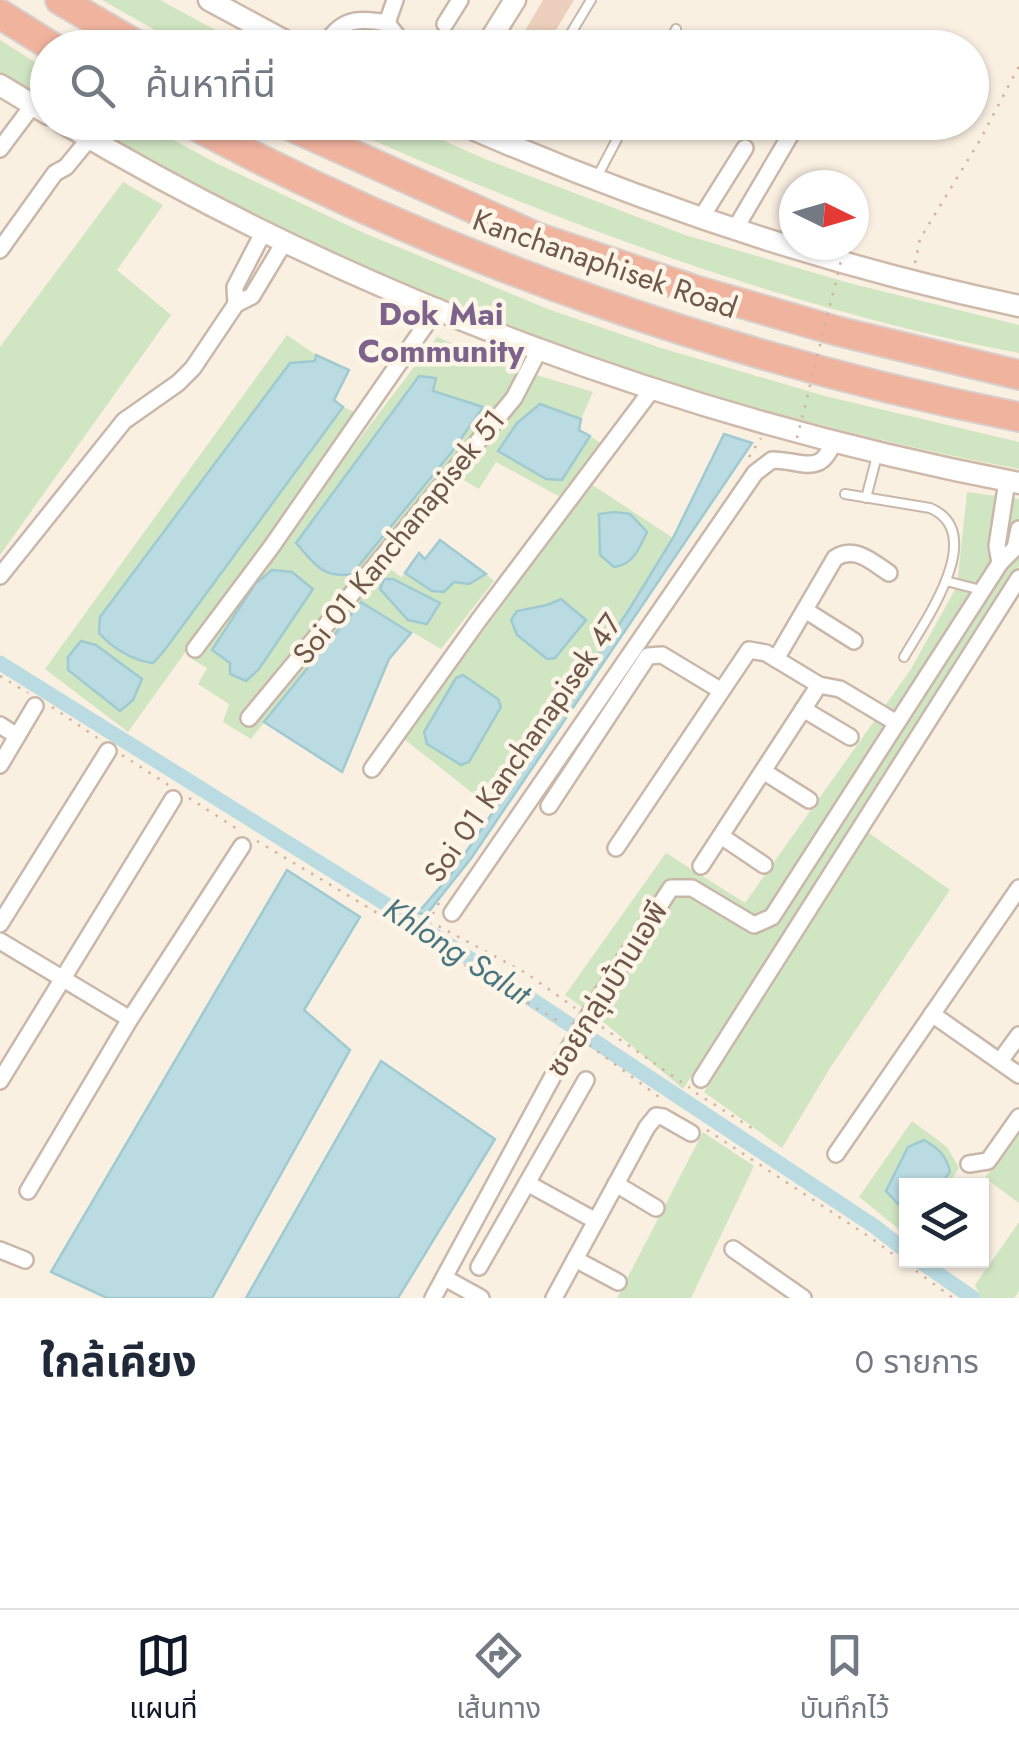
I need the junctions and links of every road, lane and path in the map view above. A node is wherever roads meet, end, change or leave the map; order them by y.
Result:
1 (60, 0) edge
2 (209, 0) edge
3 (396, 0) edge
4 (460, 0) edge
5 (515, 0) edge
6 (591, 0) edge
7 (0, 14) edge
8 (387, 22) junction
9 (445, 24) dead end
10 (111, 30) edge
11 (265, 30) edge
12 (339, 30) edge
13 (393, 30) edge
14 (496, 30) edge
15 (573, 30) edge
16 (30, 33) edge
17 (1019, 66) edge
18 (0, 85) edge
19 (30, 104) edge
20 (30, 120) edge
21 (989, 123) edge
22 (87, 140) edge
23 (93, 140) edge
24 (222, 140) edge
25 (322, 140) edge
26 (498, 140) edge
27 (617, 140) edge
28 (787, 140) edge
29 (980, 140) edge
30 (744, 148) dead end
31 (0, 149) edge
32 (595, 181) junction
33 (700, 218) junction
34 (734, 229) junction
35 (264, 231) junction
36 (285, 241) junction
37 (0, 250) edge
38 (841, 260) edge
39 (912, 281) junction
40 (236, 304) junction
41 (1019, 306) edge
42 (438, 308) junction
43 (540, 348) junction
44 (1019, 375) edge
45 (654, 388) junction
46 (1019, 417) edge
47 (767, 422) junction
48 (797, 438) dead end
49 (834, 440) junction
50 (878, 451) junction
51 (746, 462) dead end
52 (1013, 482) edge
53 (845, 494) dead end
54 (866, 498) junction
55 (1019, 529) edge
56 (1000, 563) junction
57 (889, 573) dead end
58 (0, 576) edge
59 (1019, 578) edge
60 (946, 581) junction
61 (982, 590) junction
62 (805, 610) junction
63 (854, 641) dead end
64 (195, 649) dead end
65 (904, 657) dead end
66 (776, 659) junction
67 (0, 676) edge
68 (819, 685) junction
69 (720, 690) junction
70 (40, 703) junction
71 (804, 709) junction
72 (249, 718) dead end
73 (895, 722) junction
74 (0, 724) edge
75 (17, 736) junction
76 (850, 737) dead end
77 (107, 746) junction
78 (0, 765) edge
79 (372, 768) dead end
80 (763, 771) junction
81 (173, 799) dead end
82 (808, 800) dead end
83 (549, 806) dead end
84 (720, 836) junction
85 (242, 846) dead end
86 (616, 848) dead end
87 (764, 865) dead end
88 (700, 866) dead end
89 (1019, 888) edge
90 (447, 906) joint
91 (0, 924) edge
92 (0, 941) edge
93 (62, 979) junction
94 (932, 1014) junction
95 (587, 1016) dead end
96 (130, 1019) junction
97 (566, 1026) dead end
98 (602, 1027) dead end
99 (1019, 1035) edge
100 (580, 1038) dead end
101 (1000, 1061) junction
102 (1019, 1074) edge
103 (701, 1079) dead end
104 (586, 1080) dead end
105 (0, 1081) edge
106 (670, 1106) dead end
107 (1019, 1117) edge
108 (697, 1130) joint
109 (758, 1132) dead end
110 (836, 1154) dead end
111 (969, 1164) dead end
112 (527, 1182) junction
113 (616, 1184) junction
114 (28, 1191) dead end
115 (656, 1208) dead end
116 (596, 1221) junction
117 (733, 1248) dead end
118 (0, 1250) edge
119 (575, 1259) junction
120 (25, 1260) dead end
121 (479, 1267) dead end
122 (445, 1278) junction
123 (618, 1282) dead end
124 (433, 1298) edge
125 (480, 1298) edge
126 (554, 1298) edge
127 (803, 1298) edge
128 (953, 1298) edge

1 - 10 highway
2 - 11 main road
3 - 8 street
4 - 9 street
5 - 14 main road
6 - 15 lane
7 - 16 highway
8 - 12 street
8 - 13 street
17 - 21 path
18 - 19 main road
20 - 31 street
22 - 37 street
23 - 35 main road
24 - 46 highway, Kanchanaphisek Road
25 - 44 highway, Kanchanaphisek Road
26 - 32 main road
27 - 32 lane
28 - 34 street
29 - 39 path
30 - 33 street
32 - 33 main road
33 - 34 main road
34 - 39 main road
35 - 36 main road
35 - 40 street
36 - 40 street
36 - 42 main road
38 - 48 path, bridge
39 - 41 main road
40 - 58 street
42 - 43 main road
42 - 64 street
43 - 45 main road
43 - 72 street, Soi 01 Kanchanapisek 51
45 - 47 main road
45 - 79 street
47 - 49 main road
47 - 51 path
49 - 50 main road
49 - 90 street
50 - 52 main road
50 - 54 lane
52 - 56 street
53 - 54 lane
54 - 60 lane
55 - 56 street, ซอยกลุ่มบ้านเอพี
56 - 61 street, ซอยกลุ่มบ้านเอพี
57 - 62 street
59 - 103 street
60 - 61 lane
60 - 65 lane
61 - 73 street, ซอยกลุ่มบ้านเอพี
62 - 63 street
62 - 66 street
66 - 68 street
66 - 69 street
67 - 70 path
68 - 71 street
68 - 73 street
69 - 83 street
69 - 86 street
70 - 75 street
70 - 77 path
71 - 76 street
71 - 80 street
73 - 122 street, ซอยกลุ่มบ้านเอพี, bridge
74 - 75 street
75 - 78 street
77 - 91 street
77 - 97 path
80 - 82 street
80 - 84 street
81 - 93 street
84 - 87 street
84 - 88 street
85 - 96 street
89 - 94 street
90 - 95 path, Soi 01 Kanchanapisek 47
92 - 93 street
93 - 96 street
93 - 105 street
94 - 101 street
94 - 110 street
96 - 114 street
98 - 109 path
99 - 101 street
100 - 106 path
101 - 102 street
104 - 112 street
107 - 111 street
108 - 113 street
108 - 128 path
112 - 116 street
112 - 121 street
113 - 115 street
113 - 116 street
116 - 119 street
117 - 127 street
118 - 120 street
119 - 123 street
119 - 126 street
122 - 124 street, ซอยกลุ่มบ้านเอพี
122 - 125 street

